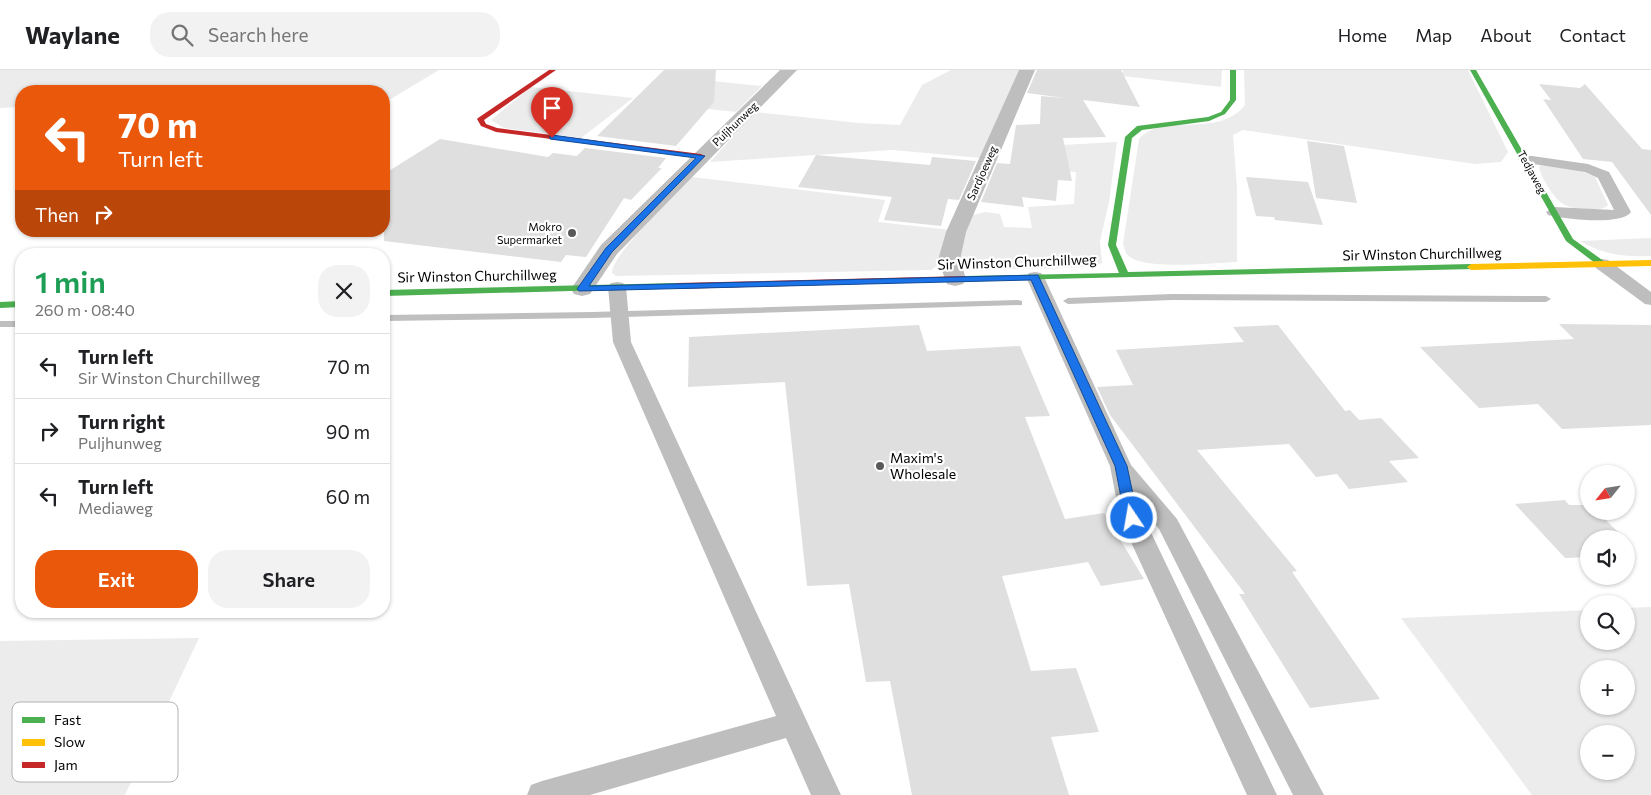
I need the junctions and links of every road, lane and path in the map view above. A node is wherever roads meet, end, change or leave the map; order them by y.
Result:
1 (553, 70) edge
2 (789, 70) edge
3 (1027, 70) edge
4 (1233, 70) edge
5 (1473, 70) edge
6 (701, 156) junction
7 (1524, 159) junction
8 (1554, 212) junction
9 (1651, 263) edge
10 (1602, 264) junction
11 (1124, 274) junction
12 (1035, 277) junction
13 (955, 279) junction
14 (582, 289) junction
15 (390, 293) edge
16 (618, 296) junction
17 (1651, 300) edge
18 (15, 304) edge
19 (0, 305) edge
20 (1121, 466) junction
21 (794, 723) junction
22 (542, 795) edge
23 (826, 795) edge
24 (1262, 795) edge
25 (1309, 795) edge

1 - 6 street
2 - 6 street, Puljhunweg
3 - 13 street, Sardjoeweg
4 - 11 street
5 - 7 street, Tedjaweg
6 - 14 street, Puljhunweg
7 - 8 street, Tedjaweg
7 - 8 lane
8 - 10 street, Tedjaweg
9 - 10 street, Sir Winston Churchillweg
10 - 11 street, Sir Winston Churchillweg
10 - 17 lane
11 - 12 street, Sir Winston Churchillweg
12 - 13 street, Sir Winston Churchillweg
12 - 20 lane
13 - 16 street, Sir Winston Churchillweg
14 - 15 street, Sir Winston Churchillweg
14 - 16 street, Sir Winston Churchillweg
16 - 21 lane
18 - 19 street
20 - 24 lane
20 - 25 lane
21 - 22 lane
21 - 23 lane

